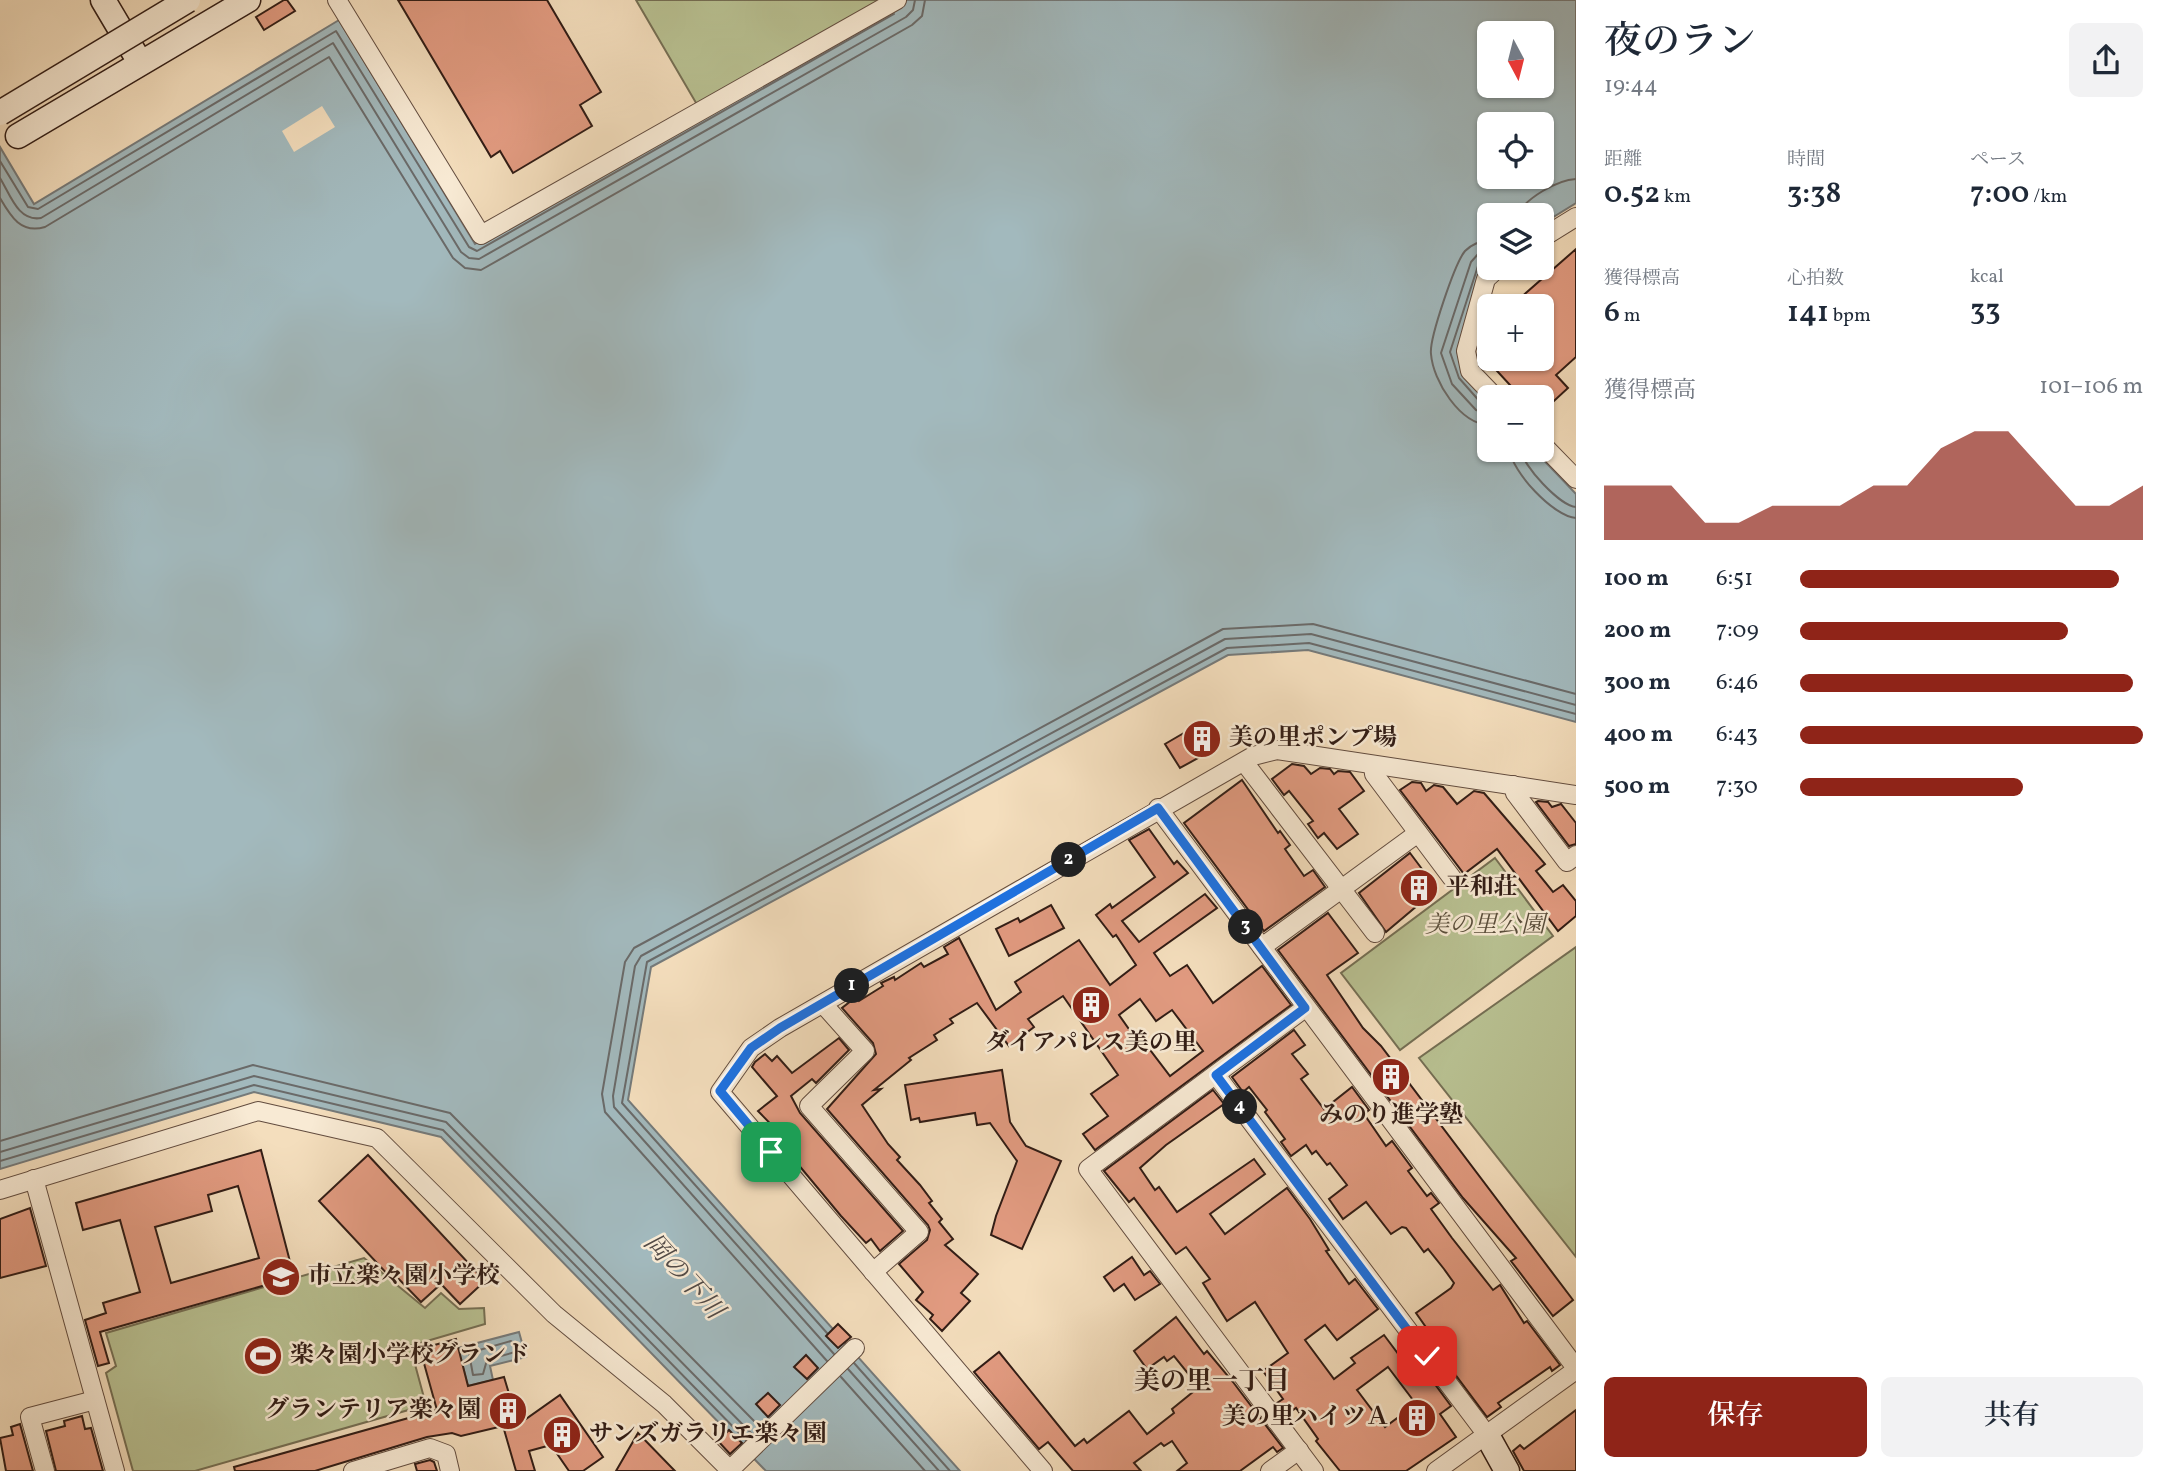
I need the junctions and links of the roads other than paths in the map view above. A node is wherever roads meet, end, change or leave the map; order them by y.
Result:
1 (103, 0) edge
2 (188, 0) edge
3 (248, 0) edge
4 (337, 0) edge
5 (897, 0) edge
6 (140, 63) junction
7 (0, 113) edge
8 (18, 136) dead end
9 (1576, 217) edge
10 (1554, 231) edge
11 (1486, 280) edge
12 (1483, 385) edge
13 (1554, 456) edge
14 (1576, 479) edge
15 (1244, 762) junction
16 (1373, 765) junction
17 (1513, 785) junction
18 (1576, 794) edge
19 (1158, 808) junction
20 (1418, 833) junction
21 (1576, 855) edge
22 (1452, 878) dead end
23 (1342, 890) junction
24 (1375, 933) dead end
25 (1262, 947) junction
26 (822, 1003) junction
27 (1305, 1008) junction
28 (1216, 1075) junction
29 (34, 1179) junction
30 (0, 1190) edge
31 (873, 1272) junction
32 (855, 1348) dead end
33 (1576, 1369) edge
34 (95, 1400) junction
35 (1487, 1435) junction
36 (1299, 1451) junction
37 (733, 1467) edge
38 (45, 1471) edge
39 (115, 1471) edge
40 (352, 1471) edge
41 (450, 1471) edge
42 (1044, 1471) edge
43 (1270, 1471) edge
44 (1314, 1471) edge
45 (1436, 1471) edge
46 (1507, 1471) edge

1 - 6 street
2 - 7 street, bridge
3 - 6 street
4 - 5 street
6 - 8 street
9 - 10 street
11 - 12 street
13 - 14 street
15 - 16 street
15 - 19 street
15 - 23 street
16 - 17 street
16 - 20 street
17 - 18 street
17 - 21 street
19 - 25 street
19 - 26 street
20 - 22 street
20 - 23 street
23 - 24 street
23 - 25 street
25 - 27 street
26 - 31 street
26 - 31 street
27 - 28 street
27 - 33 street
28 - 35 street
28 - 36 street
29 - 30 street
29 - 34 street
29 - 37 street
31 - 42 street
32 - 37 street
33 - 35 street
34 - 38 street
34 - 39 street
35 - 45 street
35 - 46 street
36 - 43 street
36 - 44 street
40 - 41 street

